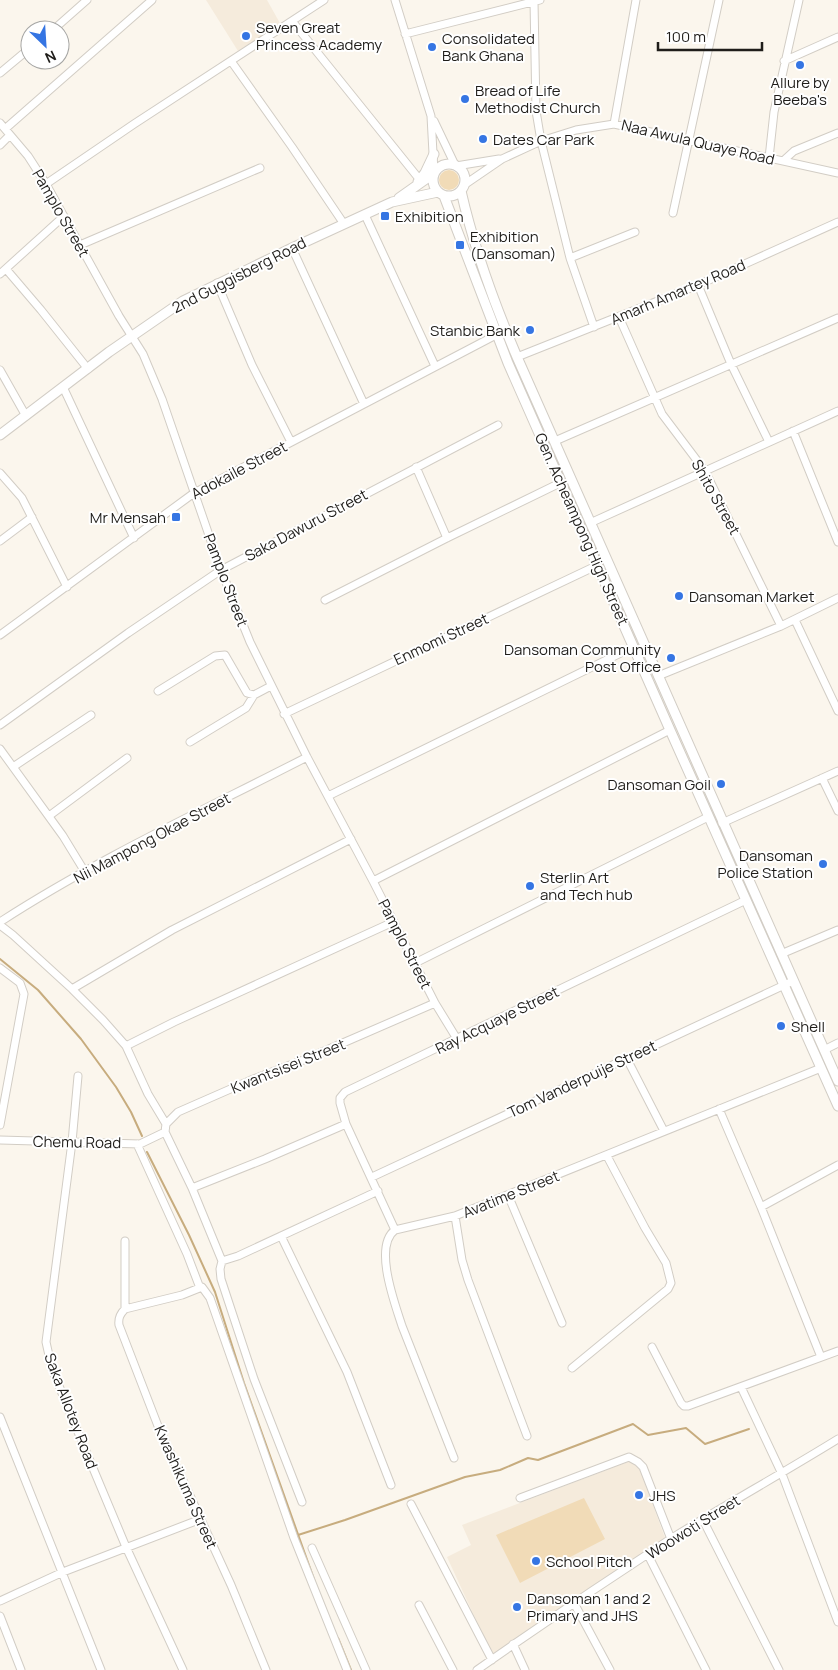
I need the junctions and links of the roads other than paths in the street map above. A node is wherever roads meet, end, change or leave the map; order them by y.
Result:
1 (86, 0) edge
2 (152, 0) edge
3 (324, 0) edge
4 (395, 0) edge
5 (537, 0) edge
6 (636, 0) edge
7 (719, 0) edge
8 (799, 0) edge
9 (64, 20) edge
10 (292, 20) junction
11 (405, 34) junction
12 (838, 37) edge
13 (20, 56) edge
14 (784, 60) junction
15 (231, 61) junction
16 (0, 73) edge
17 (431, 116) junction
18 (0, 123) edge
19 (614, 124) junction
20 (8, 132) junction
21 (838, 133) edge
22 (541, 141) junction
23 (689, 141) junction
24 (0, 145) edge
25 (434, 154) junction
26 (770, 158) junction
27 (502, 159) junction
28 (783, 161) junction
29 (456, 165) junction
30 (260, 168) dead end
31 (434, 173) junction
32 (838, 174) edge
33 (420, 180) junction
34 (46, 184) junction
35 (463, 188) junction
36 (410, 190) junction
37 (423, 194) junction
38 (441, 194) junction
39 (392, 202) junction
40 (450, 211) junction
41 (673, 213) dead end
42 (365, 215) junction
43 (64, 216) junction
44 (838, 222) edge
45 (344, 224) junction
46 (634, 232) dead end
47 (80, 246) junction
48 (292, 248) junction
49 (570, 258) junction
50 (3, 271) edge
51 (218, 283) junction
52 (698, 285) junction
53 (620, 317) junction
54 (838, 318) edge
55 (594, 327) junction
56 (496, 335) junction
57 (132, 336) junction
58 (517, 357) junction
59 (732, 364) junction
60 (435, 366) junction
61 (88, 369) junction
62 (0, 370) edge
63 (63, 387) junction
64 (653, 397) junction
65 (364, 404) junction
66 (838, 411) edge
67 (26, 416) junction
68 (498, 425) dead end
69 (793, 431) junction
70 (0, 435) edge
71 (555, 441) junction
72 (291, 442) junction
73 (769, 442) junction
74 (416, 467) junction
75 (705, 471) junction
76 (0, 473) edge
77 (562, 482) junction
78 (194, 493) junction
79 (32, 516) junction
80 (590, 523) junction
81 (134, 538) junction
82 (447, 538) junction
83 (0, 541) edge
84 (838, 542) edge
85 (598, 565) junction
86 (221, 570) junction
87 (67, 587) junction
88 (838, 598) edge
89 (325, 600) dead end
90 (795, 620) junction
91 (781, 626) junction
92 (0, 635) edge
93 (633, 647) junction
94 (658, 676) junction
95 (271, 686) junction
96 (158, 692) dead end
97 (254, 695) junction
98 (838, 711) edge
99 (284, 714) junction
100 (91, 715) dead end
101 (0, 725) edge
102 (670, 730) junction
103 (190, 742) dead end
104 (0, 749) edge
105 (127, 758) dead end
106 (307, 758) junction
107 (14, 768) junction
108 (838, 771) edge
109 (822, 778) junction
110 (328, 796) junction
111 (838, 811) edge
112 (49, 816) junction
113 (708, 817) junction
114 (722, 822) junction
115 (351, 839) junction
116 (85, 872) junction
117 (373, 881) junction
118 (746, 900) junction
119 (394, 922) junction
120 (0, 923) edge
121 (838, 930) edge
122 (781, 954) junction
123 (415, 964) junction
124 (0, 968) edge
125 (792, 981) junction
126 (783, 984) junction
127 (72, 989) junction
128 (435, 1003) junction
129 (457, 1040) junction
130 (838, 1043) edge
131 (126, 1046) junction
132 (824, 1050) junction
133 (627, 1059) junction
134 (821, 1068) junction
135 (78, 1076) dead end
136 (838, 1081) edge
137 (838, 1106) edge
138 (719, 1109) junction
139 (166, 1124) junction
140 (346, 1124) junction
141 (0, 1125) edge
142 (664, 1131) junction
143 (165, 1132) junction
144 (0, 1140) edge
145 (72, 1142) junction
146 (138, 1144) junction
147 (607, 1156) junction
148 (838, 1165) edge
149 (372, 1177) junction
150 (192, 1188) junction
151 (378, 1190) junction
152 (508, 1195) junction
153 (761, 1207) junction
154 (455, 1216) junction
155 (395, 1230) junction
156 (281, 1236) junction
157 (125, 1241) dead end
158 (222, 1261) junction
159 (200, 1288) junction
160 (128, 1308) junction
161 (562, 1323) dead end
162 (652, 1347) dead end
163 (838, 1352) edge
164 (821, 1357) junction
165 (572, 1368) dead end
166 (741, 1387) junction
167 (0, 1417) edge
168 (527, 1436) dead end
169 (838, 1439) edge
170 (454, 1458) dead end
171 (782, 1474) junction
172 (391, 1485) dead end
173 (520, 1498) dead end
174 (302, 1502) dead end
175 (411, 1504) dead end
176 (200, 1519) junction
177 (703, 1520) junction
178 (671, 1539) junction
179 (126, 1547) junction
180 (312, 1548) dead end
181 (648, 1555) junction
182 (63, 1572) junction
183 (0, 1601) edge
184 (574, 1603) junction
185 (419, 1605) dead end
186 (0, 1616) edge
187 (838, 1622) edge
188 (513, 1644) junction
189 (492, 1660) junction
190 (21, 1670) edge
191 (101, 1670) edge
192 (183, 1670) edge
193 (266, 1670) edge
194 (347, 1670) edge
195 (366, 1670) edge
196 (453, 1670) edge
197 (477, 1670) edge
198 (525, 1670) edge
199 (610, 1670) edge
200 (706, 1670) edge
201 (779, 1670) edge

1 - 9 street
2 - 20 street
3 - 10 street
4 - 11 street
5 - 11 street
5 - 22 street
6 - 19 street
7 - 23 street
8 - 14 street
10 - 15 street
10 - 33 street
11 - 17 street
12 - 14 street
13 - 16 street
14 - 26 street
15 - 34 street
15 - 45 street
17 - 25 street
17 - 29 street
18 - 20 street, Pamplo Street
19 - 22 street, Naa Awula Quaye Road
19 - 23 street, Naa Awula Quaye Road
20 - 24 street
20 - 34 street, Pamplo Street
21 - 28 street
22 - 27 street, Naa Awula Quaye Road
22 - 49 street
23 - 26 street, Naa Awula Quaye Road
23 - 41 street
25 - 31 street
25 - 33 main road
26 - 28 street, Naa Awula Quaye Road
27 - 29 street, Naa Awula Quaye Road
27 - 35 street, Naa Awula Quaye Road
28 - 32 street, Naa Awula Quaye Road
29 - 31 main road
29 - 35 main road
30 - 47 street
31 - 36 main road, 2nd Guggisberg Road
31 - 38 main road
33 - 36 main road
34 - 43 street, Pamplo Street
35 - 38 main road
35 - 58 main road, Gen. Acheampong High Street
36 - 39 main road, 2nd Guggisberg Road
37 - 38 main road, 2nd Guggisberg Road
37 - 39 main road, 2nd Guggisberg Road
37 - 40 main road
38 - 40 main road, Gen. Acheampong High Street
39 - 42 main road, 2nd Guggisberg Road
40 - 56 main road, Gen. Acheampong High Street
42 - 45 main road, 2nd Guggisberg Road
42 - 60 street
43 - 47 street, Pamplo Street
43 - 50 street
44 - 52 street, Amarh Amartey Road
45 - 48 main road, 2nd Guggisberg Road
46 - 49 street
47 - 57 street, Pamplo Street
48 - 51 main road, 2nd Guggisberg Road
48 - 65 street
49 - 55 street
50 - 61 street
51 - 57 main road, 2nd Guggisberg Road
51 - 72 street
52 - 53 street, Amarh Amartey Road
52 - 59 street
53 - 55 street, Amarh Amartey Road
53 - 64 street, Shito Street
54 - 59 street
55 - 58 street, Amarh Amartey Road
56 - 60 street, Adokaile Street
56 - 77 main road, Gen. Acheampong High Street
57 - 61 main road, 2nd Guggisberg Road
57 - 78 street, Pamplo Street
58 - 71 main road, Gen. Acheampong High Street
59 - 64 street
59 - 73 street
60 - 65 street, Adokaile Street
61 - 63 main road, 2nd Guggisberg Road
62 - 67 street
63 - 67 main road, 2nd Guggisberg Road
63 - 81 street
64 - 71 street
64 - 75 street, Shito Street
65 - 72 street, Adokaile Street
66 - 69 street
67 - 70 main road, 2nd Guggisberg Road
68 - 74 street, Saka Dawuru Street
69 - 73 street
69 - 84 street
71 - 80 main road, Gen. Acheampong High Street
72 - 78 street, Adokaile Street
73 - 75 street
74 - 82 street
74 - 86 street, Saka Dawuru Street
75 - 80 street
75 - 91 street, Shito Street
76 - 79 street
77 - 82 street
77 - 85 main road, Gen. Acheampong High Street
78 - 81 street, Adokaile Street
78 - 86 street, Pamplo Street
79 - 83 street
79 - 87 street
80 - 94 main road, Gen. Acheampong High Street
81 - 87 street, Adokaile Street
82 - 89 street
85 - 93 main road, Gen. Acheampong High Street
85 - 99 street, Enmomi Street
86 - 95 street, Pamplo Street
86 - 101 street, Saka Dawuru Street
87 - 92 street, Adokaile Street
88 - 90 street
90 - 91 street
90 - 98 street
91 - 94 street
93 - 102 main road, Gen. Acheampong High Street
93 - 110 street
94 - 114 main road, Gen. Acheampong High Street
95 - 97 street
95 - 99 street, Pamplo Street
96 - 97 street
97 - 103 street
99 - 106 street, Pamplo Street
100 - 107 street
102 - 113 main road, Gen. Acheampong High Street
102 - 117 street
104 - 107 street
105 - 112 street
106 - 110 street, Pamplo Street
106 - 116 street, Nii Mampong Okae Street
107 - 112 street
108 - 109 street
109 - 111 street
109 - 114 street
110 - 115 street, Pamplo Street
112 - 116 street
113 - 118 main road, Gen. Acheampong High Street
113 - 123 street
114 - 122 main road, Gen. Acheampong High Street
115 - 117 street, Pamplo Street
115 - 127 street
116 - 120 street, Nii Mampong Okae Street
117 - 119 street, Pamplo Street
118 - 126 main road, Gen. Acheampong High Street
118 - 129 street, Ray Acquaye Street
119 - 123 street, Pamplo Street
119 - 131 street
120 - 127 street
121 - 122 street
122 - 125 main road, Gen. Acheampong High Street
123 - 128 street, Pamplo Street
124 - 141 street
125 - 126 street, Tom Vanderpuije Street
125 - 132 main road, Gen. Acheampong High Street
126 - 133 street, Tom Vanderpuije Street
126 - 134 main road, Gen. Acheampong High Street
127 - 131 street
128 - 129 street, Pamplo Street
128 - 139 street, Kwantsisei Street
129 - 140 street, Ray Acquaye Street
130 - 132 street
131 - 139 street
132 - 136 main road, Gen. Acheampong High Street
133 - 142 street
133 - 149 street, Tom Vanderpuije Street
134 - 137 main road, Gen. Acheampong High Street
134 - 138 street, Avatime Street
135 - 145 street, Saka Allotey Road
138 - 142 street, Avatime Street
138 - 153 street
139 - 143 street
140 - 149 street, Ray Acquaye Street
140 - 150 street
142 - 147 street, Avatime Street
143 - 146 street, Chemu Road
143 - 150 street
144 - 145 street, Chemu Road
145 - 146 street, Chemu Road
145 - 179 street, Saka Allotey Road
146 - 159 street
147 - 152 street, Avatime Street
147 - 165 street
148 - 153 street
149 - 151 street, Ray Acquaye Street
150 - 158 street
151 - 155 street
151 - 156 street
152 - 154 street, Avatime Street
152 - 161 street
153 - 164 street
154 - 155 street, Avatime Street
154 - 168 street
155 - 170 street
156 - 158 street
156 - 172 street
157 - 160 street, Kwashikuma Street
158 - 174 street
159 - 160 street
159 - 194 street
160 - 176 street, Kwashikuma Street
162 - 166 street
163 - 164 street
164 - 166 street
166 - 171 street
167 - 182 street
169 - 171 street, Woowoti Street
171 - 177 street, Woowoti Street
171 - 187 street
173 - 178 street
175 - 189 street
176 - 179 street
176 - 193 street, Kwashikuma Street
177 - 178 street, Woowoti Street
177 - 201 street
178 - 181 street, Woowoti Street
179 - 182 street
179 - 192 street, Saka Allotey Road
180 - 195 street
181 - 184 street, Woowoti Street
181 - 200 street
182 - 183 street
182 - 191 street
184 - 188 street, Woowoti Street
184 - 199 street
185 - 196 street
186 - 190 street
188 - 189 street, Woowoti Street
188 - 198 street
189 - 197 street, Woowoti Street

